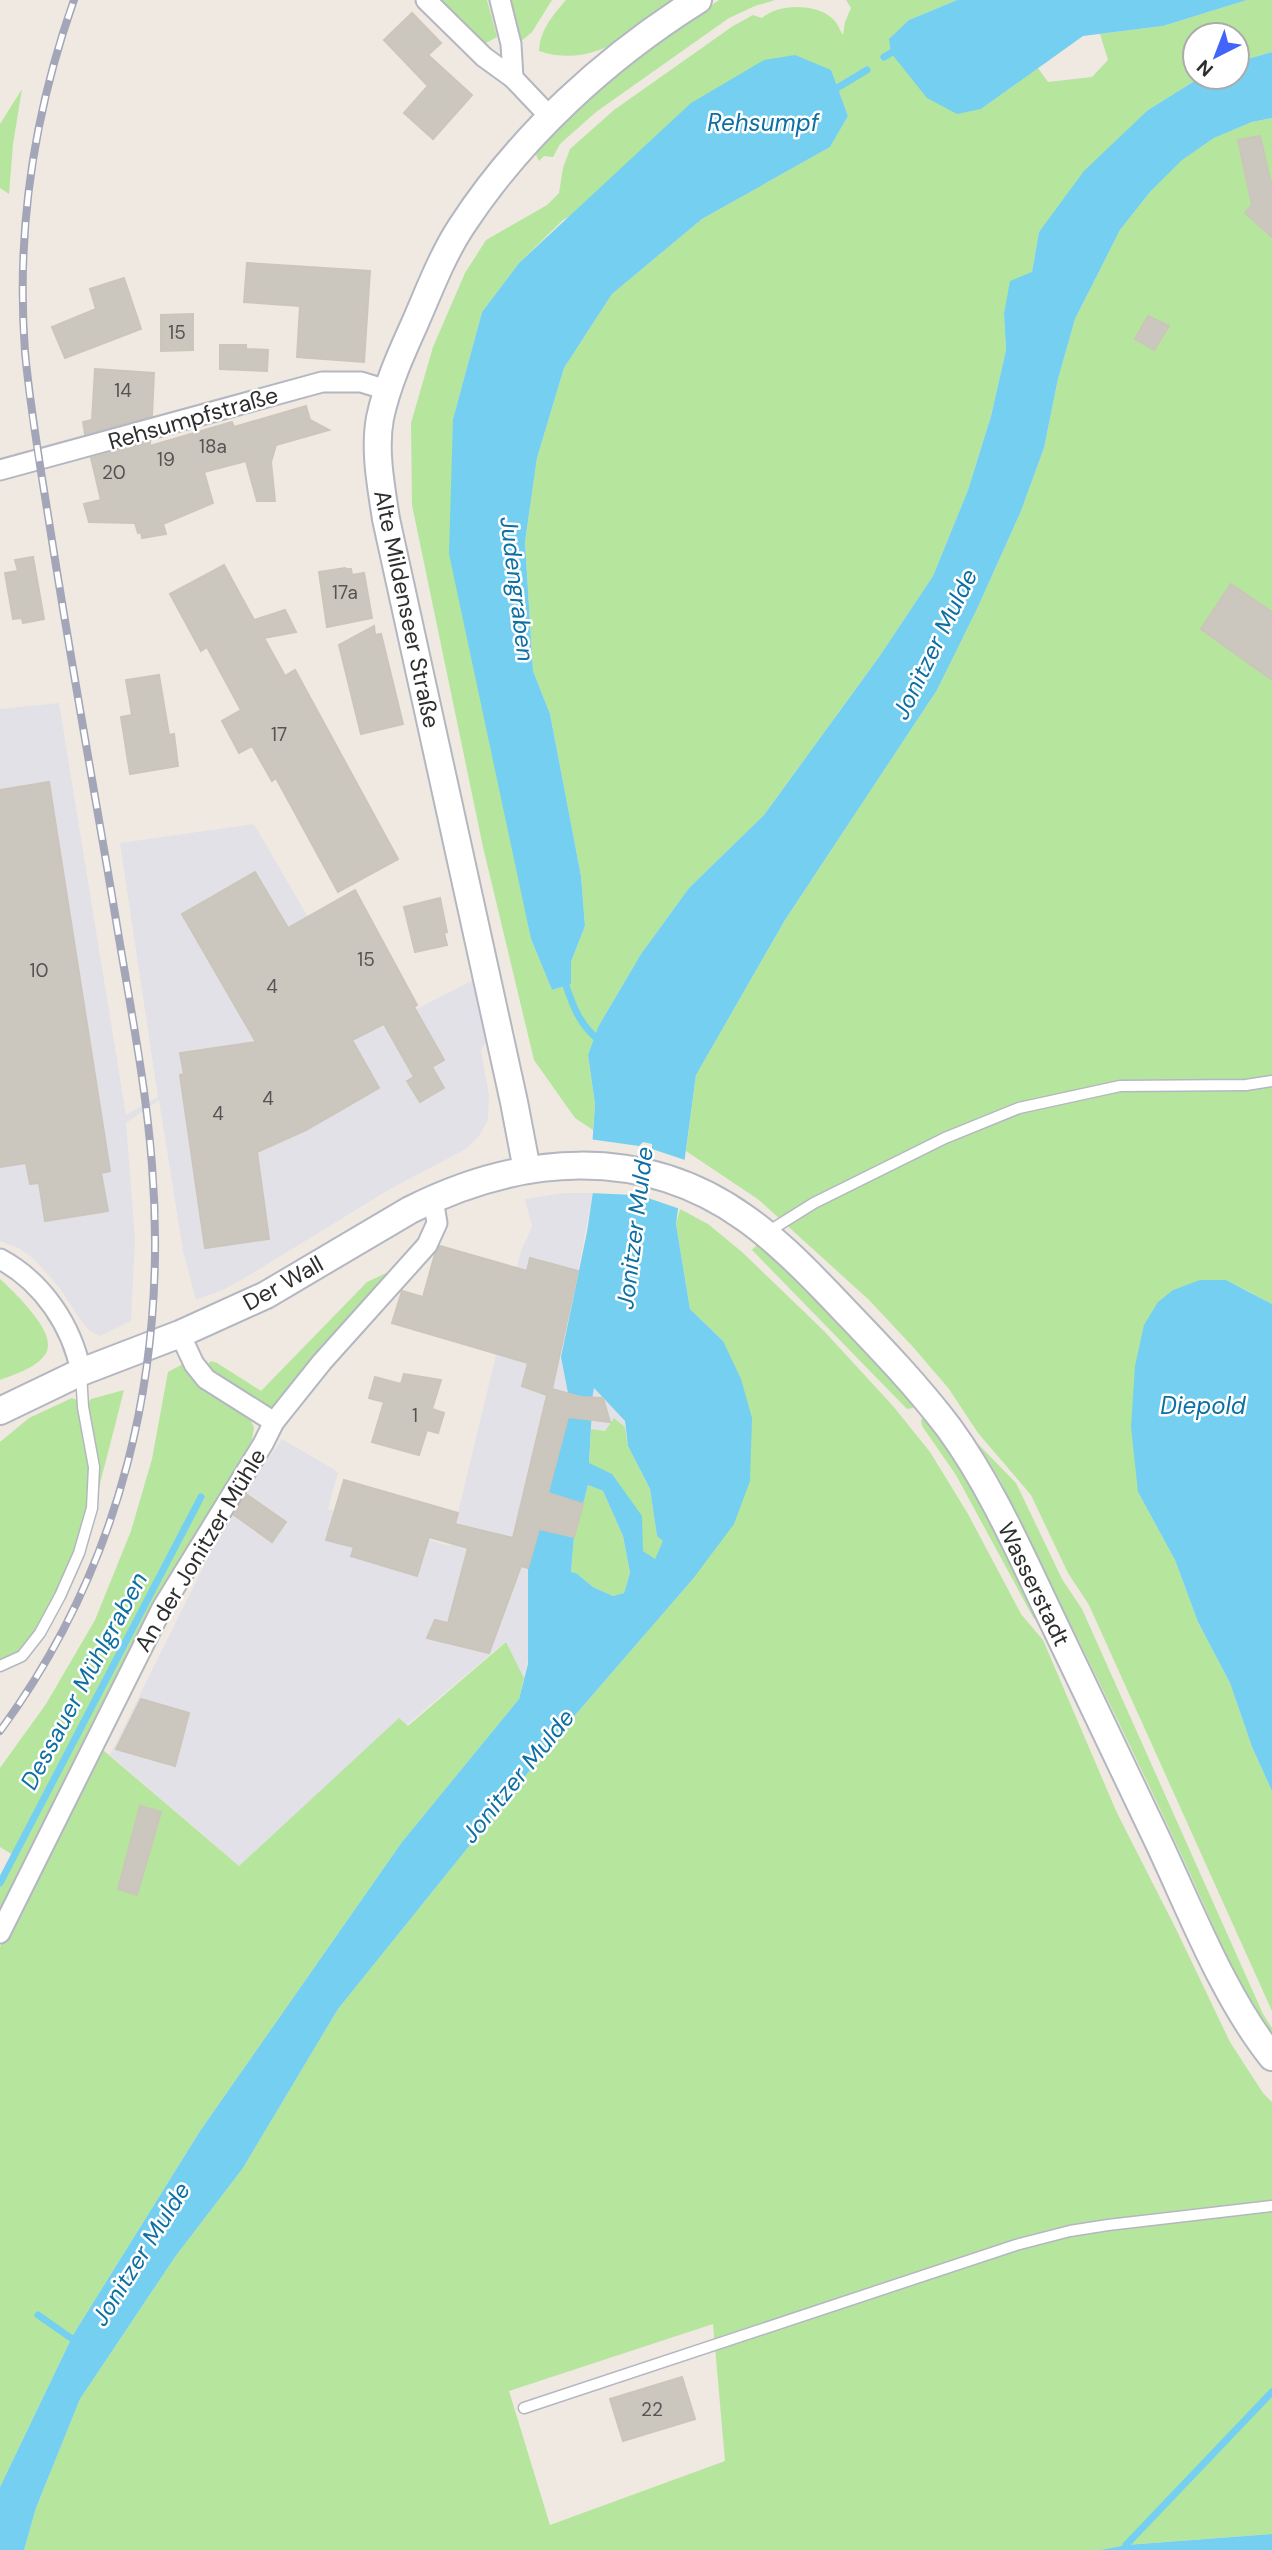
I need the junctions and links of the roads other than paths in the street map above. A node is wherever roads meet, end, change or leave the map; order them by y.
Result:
1 (426, 0) edge
2 (500, 0) edge
3 (698, 0) edge
4 (513, 78) junction
5 (551, 118) junction
6 (387, 390) junction
7 (0, 470) edge
8 (1272, 1081) edge
9 (527, 1170) junction
10 (693, 1189) joint
11 (433, 1199) junction
12 (765, 1234) junction
13 (0, 1259) edge
14 (180, 1334) junction
15 (81, 1373) junction
16 (0, 1411) edge
17 (274, 1422) junction
18 (0, 1666) edge
19 (0, 1933) edge
20 (1272, 2057) edge
21 (1272, 2206) edge
22 (524, 2408) dead end

1 - 4 street
2 - 4 street
3 - 5 main road, Alte Mildenseer Straße
4 - 5 street
5 - 6 main road, Alte Mildenseer Straße
6 - 7 street, Rehsumpfstraße
6 - 9 main road, Alte Mildenseer Straße
8 - 12 lane
9 - 10 main road, Der Wall
9 - 11 main road, Der Wall
10 - 12 main road, Wasserstadt
11 - 14 main road, Der Wall
11 - 17 street, An der Jonitzer Mühle
12 - 20 main road, Wasserstadt
13 - 15 street
14 - 15 main road, Der Wall
14 - 17 street
15 - 16 main road, Der Wall
15 - 18 lane
17 - 19 street, An der Jonitzer Mühle
21 - 22 lane

